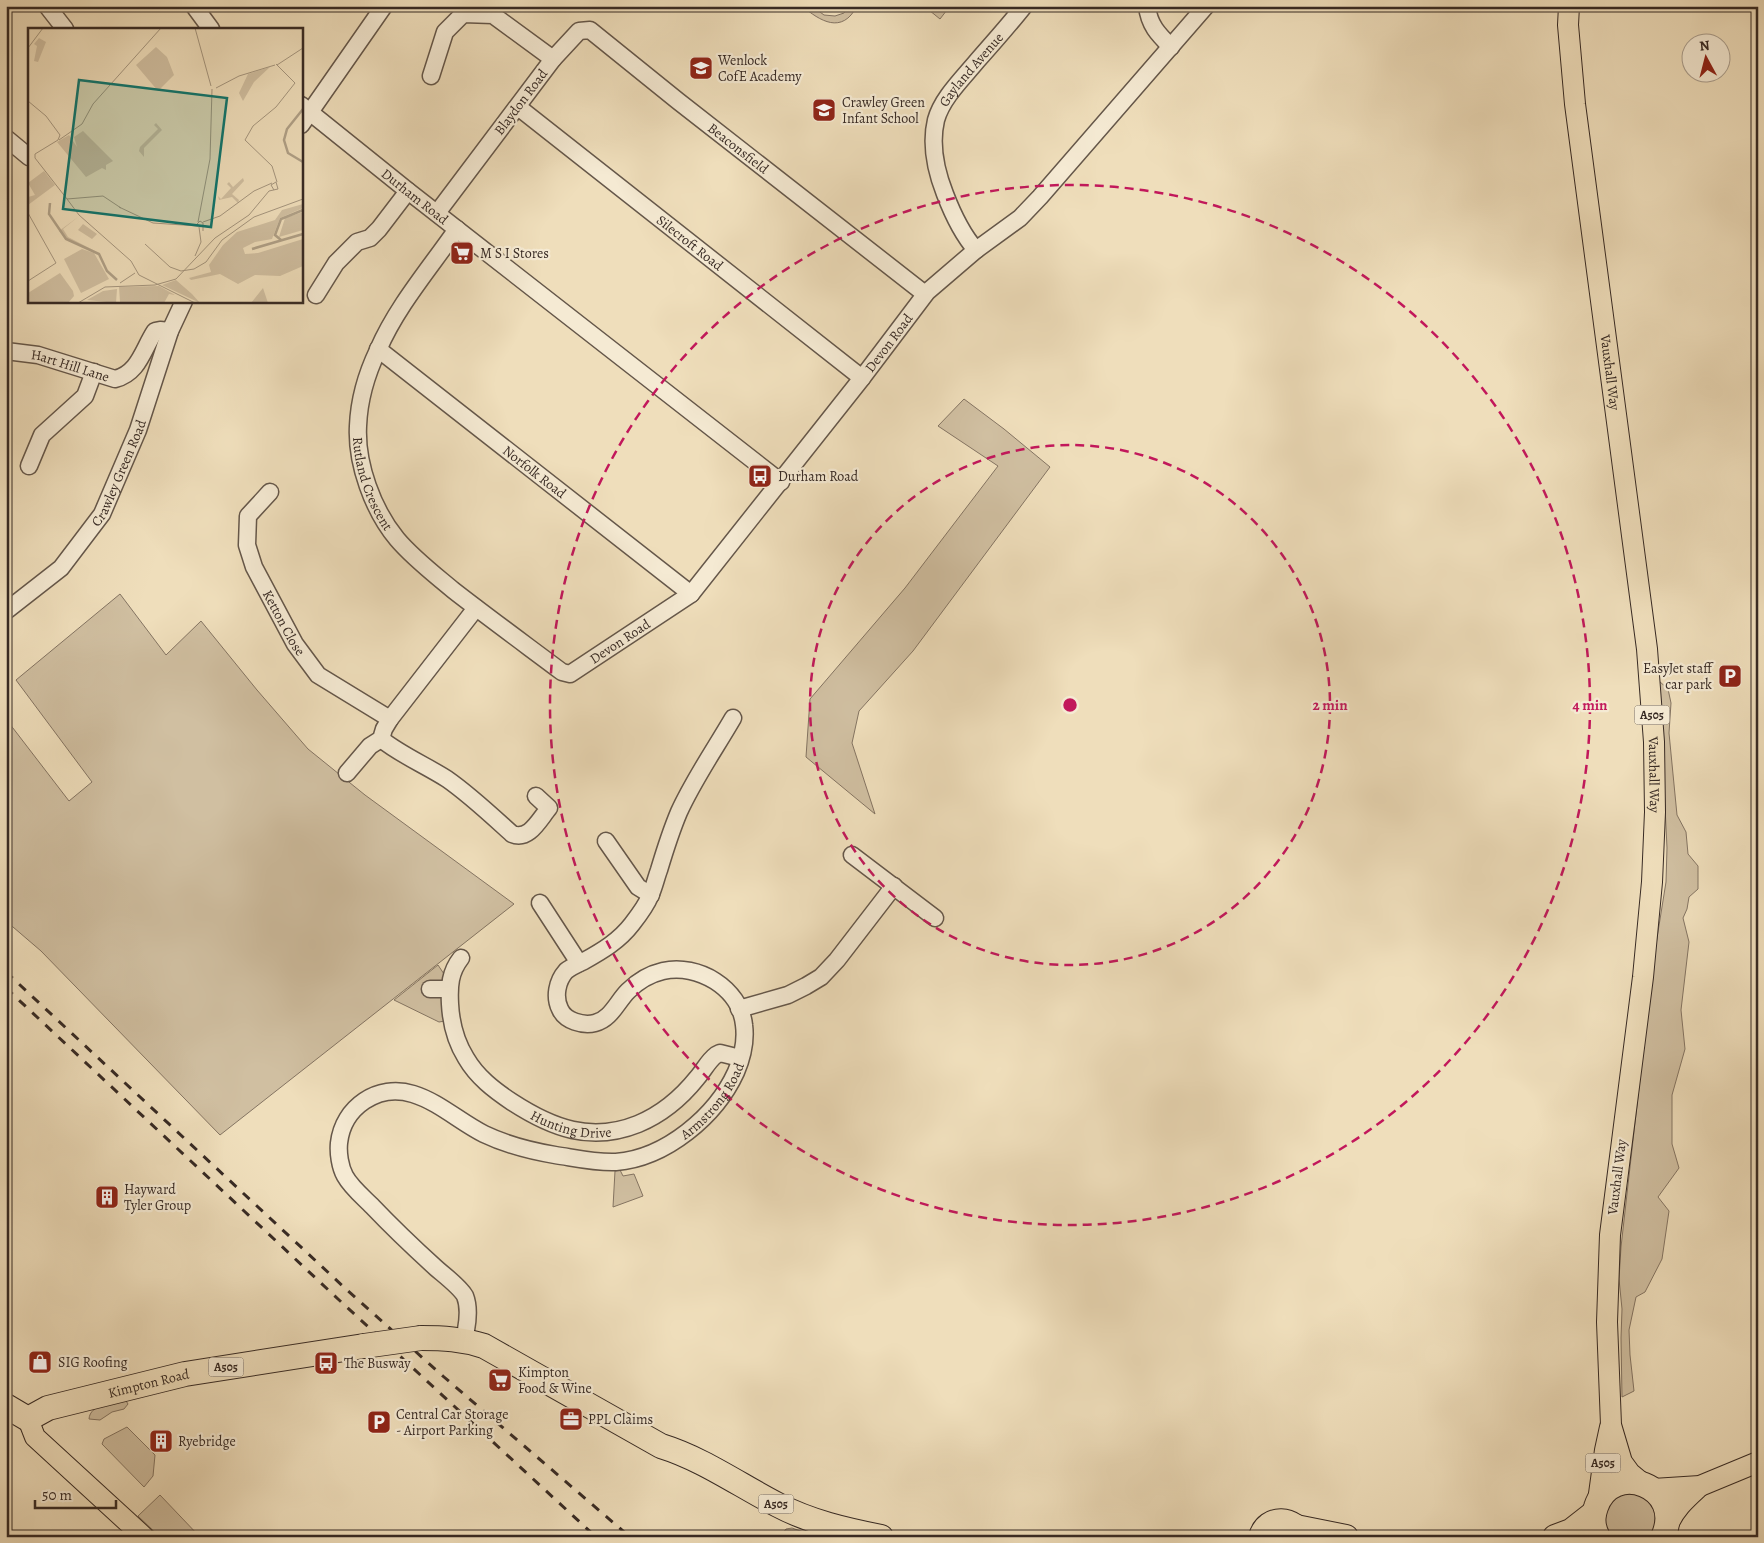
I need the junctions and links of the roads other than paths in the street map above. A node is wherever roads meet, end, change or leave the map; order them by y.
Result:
1 (47, 6) edge
2 (194, 6) edge
3 (1024, 6) edge
4 (1147, 6) edge
5 (1206, 6) edge
6 (1569, 6) edge
7 (377, 9) edge
8 (64, 28) edge
9 (210, 28) edge
10 (1171, 47) junction
11 (553, 59) junction
12 (431, 76) dead end
13 (518, 107) junction
14 (304, 114) edge
15 (6, 138) edge
16 (28, 156) edge
17 (408, 191) junction
18 (437, 213) junction
19 (457, 229) junction
20 (976, 250) junction
21 (925, 294) junction
22 (316, 295) dead end
23 (184, 302) edge
24 (170, 331) junction
25 (378, 349) junction
26 (6, 351) edge
27 (94, 372) junction
28 (862, 378) junction
29 (29, 466) dead end
30 (781, 482) junction
31 (270, 492) dead end
32 (691, 594) junction
33 (476, 608) junction
34 (6, 611) edge
35 (570, 674) joint
36 (733, 718) dead end
37 (390, 719) junction
38 (381, 739) junction
39 (347, 773) dead end
40 (536, 796) dead end
41 (606, 842) dead end
42 (852, 855) dead end
43 (894, 886) junction
44 (651, 895) junction
45 (540, 903) dead end
46 (935, 918) dead end
47 (461, 958) dead end
48 (579, 963) junction
49 (449, 988) junction
50 (430, 989) dead end
51 (739, 1009) junction
52 (740, 1058) junction
53 (466, 1330) junction
54 (421, 1338) junction
55 (6, 1406) edge
56 (28, 1419) junction
57 (1611, 1425) junction
58 (680, 1452) junction
59 (1758, 1462) edge
60 (1647, 1486) junction
61 (1700, 1486) junction
62 (1596, 1507) junction
63 (1666, 1531) edge
64 (1299, 1532) edge
65 (1259, 1535) edge
66 (144, 1537) edge
67 (881, 1537) edge
68 (1346, 1537) edge
69 (1555, 1537) edge
70 (1598, 1537) edge

1 - 8 street
2 - 9 street
3 - 20 street, Gayland Avenue
4 - 10 street
5 - 10 street, Devon Road
6 - 57 main road, Vauxhall Way / A505
7 - 14 street
10 - 20 street, Devon Road
11 - 12 street, Blaydon Road
11 - 13 street, Blaydon Road
11 - 21 street, Beaconsfield
13 - 18 street, Blaydon Road
13 - 28 street, Silecroft Road
14 - 17 street, Durham Road
15 - 16 street
17 - 18 street, Durham Road
17 - 22 street
18 - 19 street, Durham Road
19 - 25 street, Rutland Crescent
19 - 30 street, Durham Road
20 - 21 street, Devon Road
21 - 28 street, Devon Road
23 - 24 street, Crawley Green Road
24 - 27 street, Hart Hill Lane
24 - 34 street, Crawley Green Road
25 - 32 street, Norfolk Road
25 - 33 street, Rutland Crescent
26 - 27 street, Hart Hill Lane
27 - 29 street
28 - 30 street, Devon Road
30 - 32 street, Devon Road
31 - 37 street, Ketton Close
32 - 35 street, Devon Road
33 - 35 street, Rutland Crescent
33 - 37 street
36 - 44 street, Armstrong Road
37 - 38 street
38 - 39 street
38 - 40 street
41 - 44 street
42 - 43 street
43 - 46 street
43 - 51 street
44 - 48 street, Armstrong Road
45 - 48 street
47 - 49 street, Hunting Drive
48 - 51 street, Armstrong Road
49 - 50 street
49 - 52 street, Hunting Drive
51 - 52 street, Armstrong Road
52 - 53 street, Armstrong Road
53 - 54 highway, Kimpton Road / A505
53 - 58 highway, Kimpton Road / A505
54 - 56 highway, Kimpton Road / A505, bridge
54 - 58 highway, Kimpton Road / A505
55 - 56 highway
56 - 66 main road
57 - 60 main road, Vauxhall Way / A505
57 - 62 main road, Vauxhall Way / A505
58 - 67 highway, Kimpton Road / A505
59 - 61 main road
60 - 61 main road
60 - 62 highway
60 - 63 highway
61 - 63 main road
62 - 69 highway
62 - 70 highway
64 - 65 highway
64 - 68 highway

